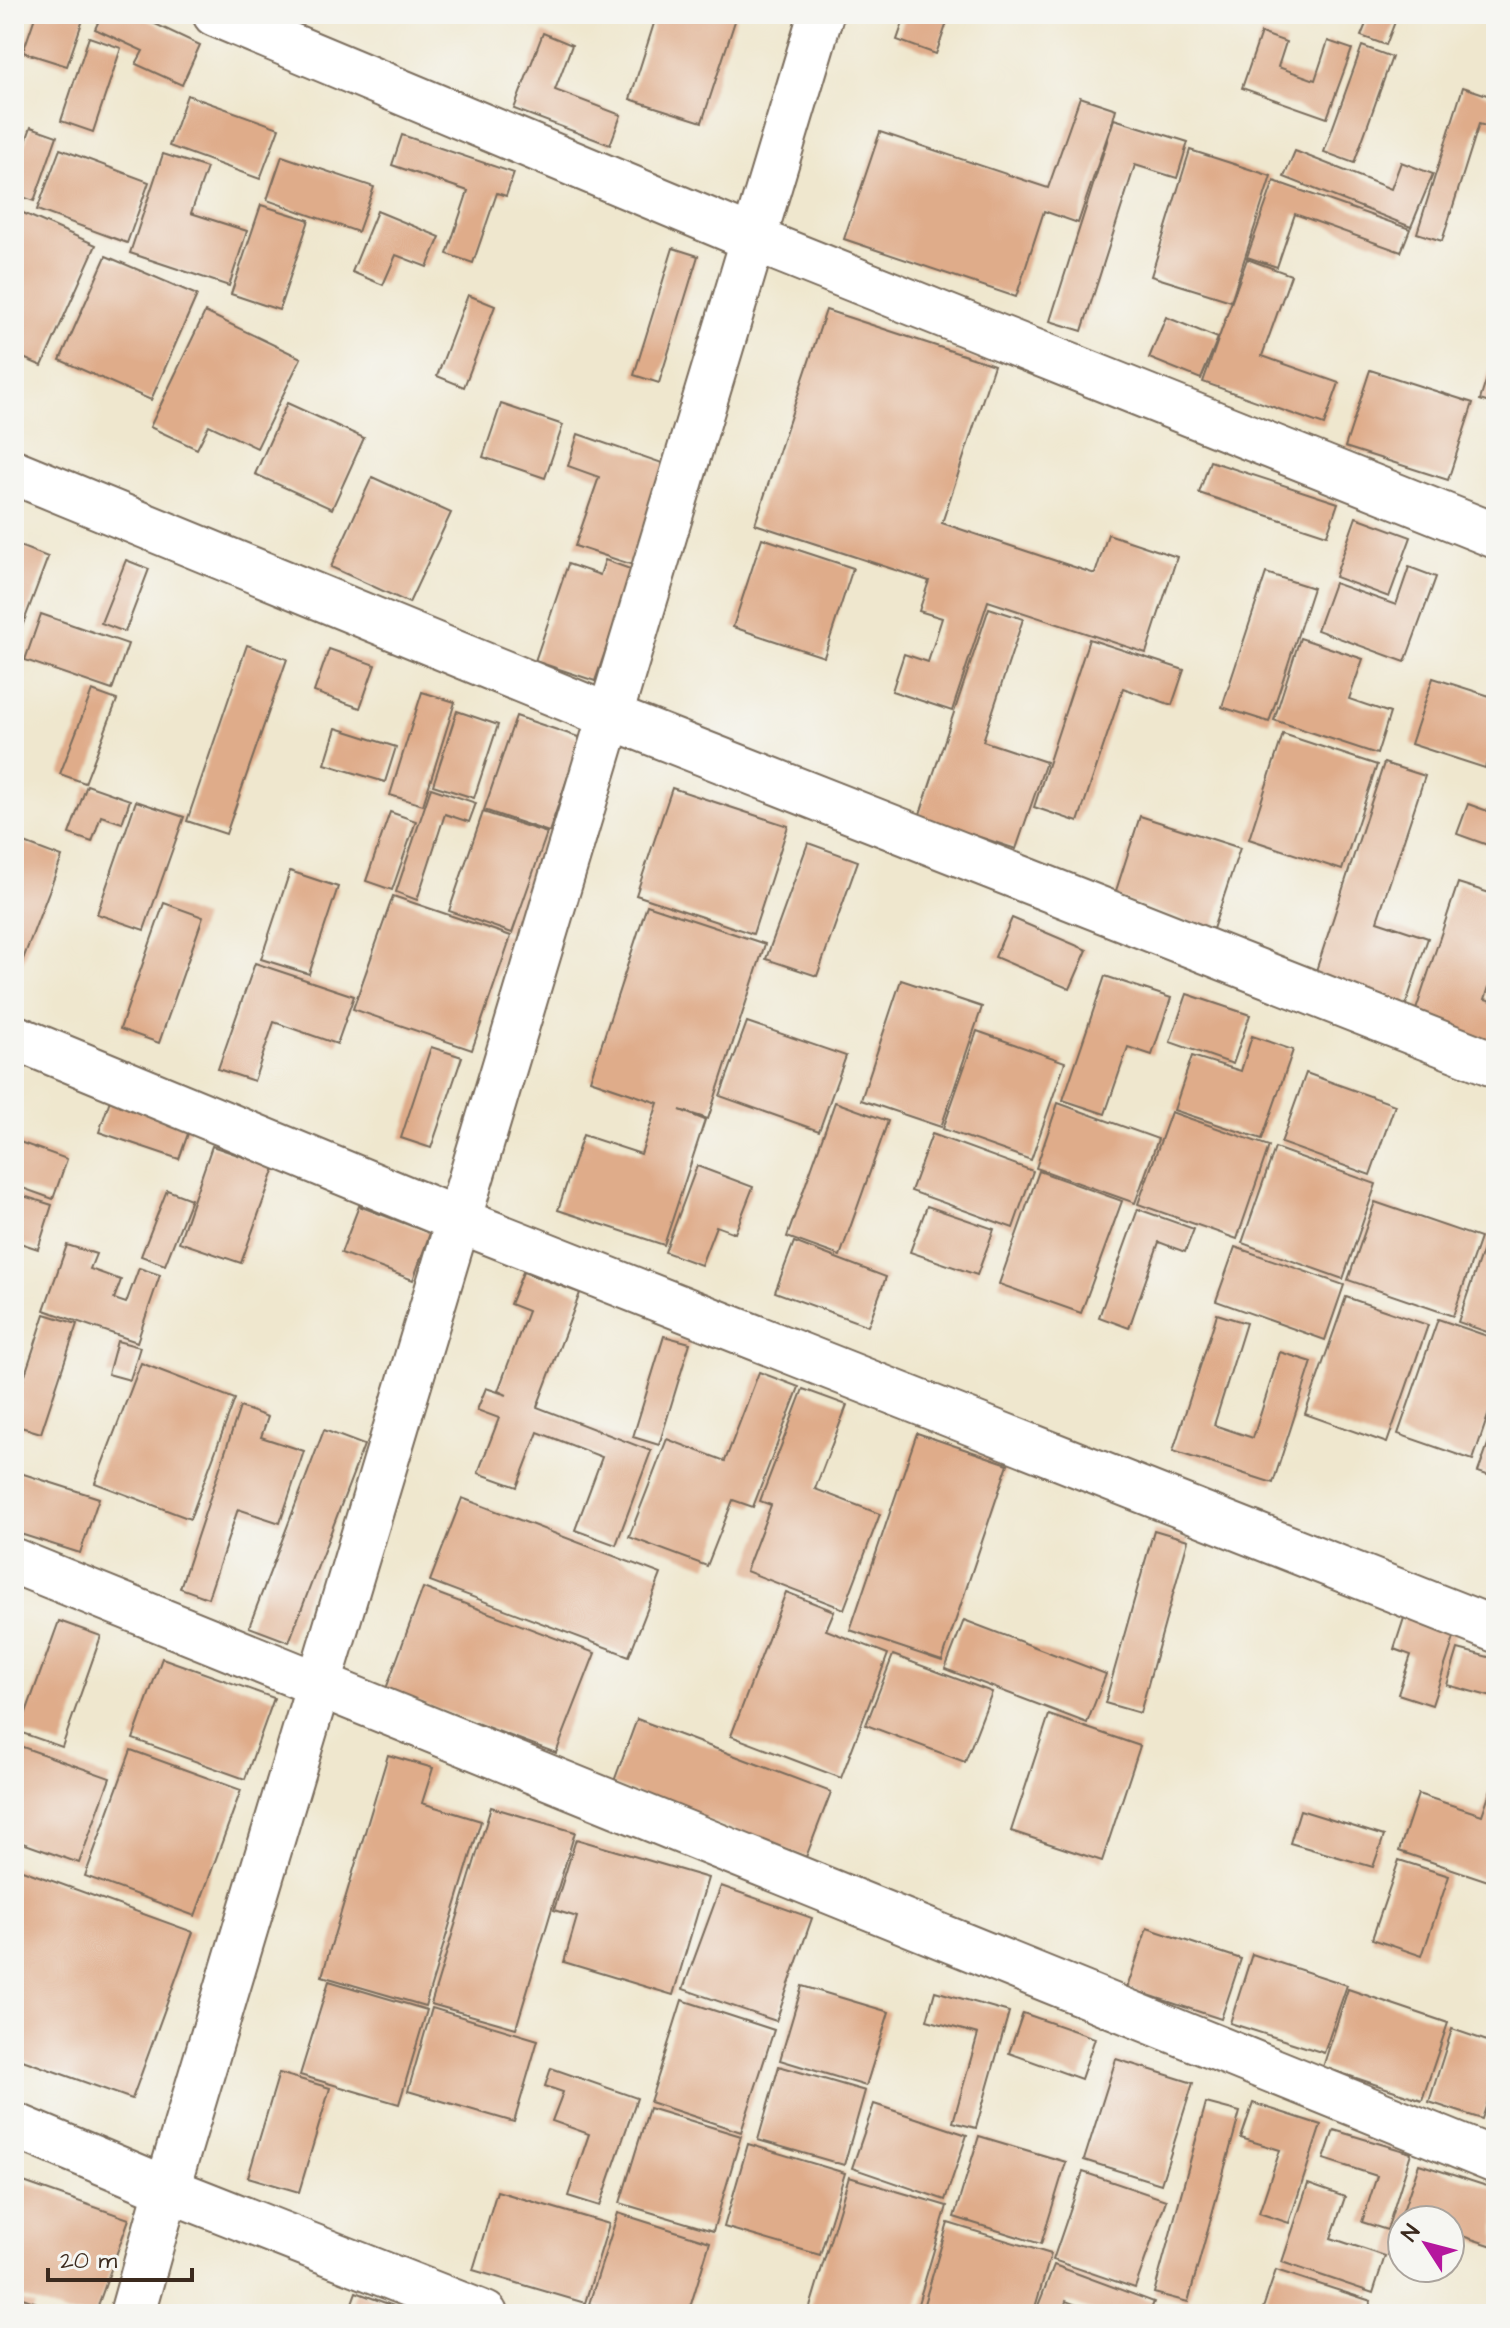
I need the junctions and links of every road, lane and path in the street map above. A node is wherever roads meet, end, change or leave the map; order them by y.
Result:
1 (215, 14) edge
2 (821, 14) edge
3 (753, 239) junction
4 (14, 472) edge
5 (1496, 536) edge
6 (609, 716) junction
7 (14, 1037) edge
8 (1496, 1065) edge
9 (458, 1220) junction
10 (14, 1561) edge
11 (1496, 1630) edge
12 (318, 1684) junction
13 (14, 2125) edge
14 (1496, 2161) edge
15 (167, 2189) junction
16 (132, 2314) edge
17 (485, 2314) edge

1 - 3 street
2 - 3 street
3 - 5 street
3 - 6 street
4 - 6 street
6 - 8 street
6 - 9 street
7 - 9 street
9 - 11 street
9 - 12 street
10 - 12 street
12 - 14 street
12 - 15 street
13 - 15 street
15 - 16 street
15 - 17 street

